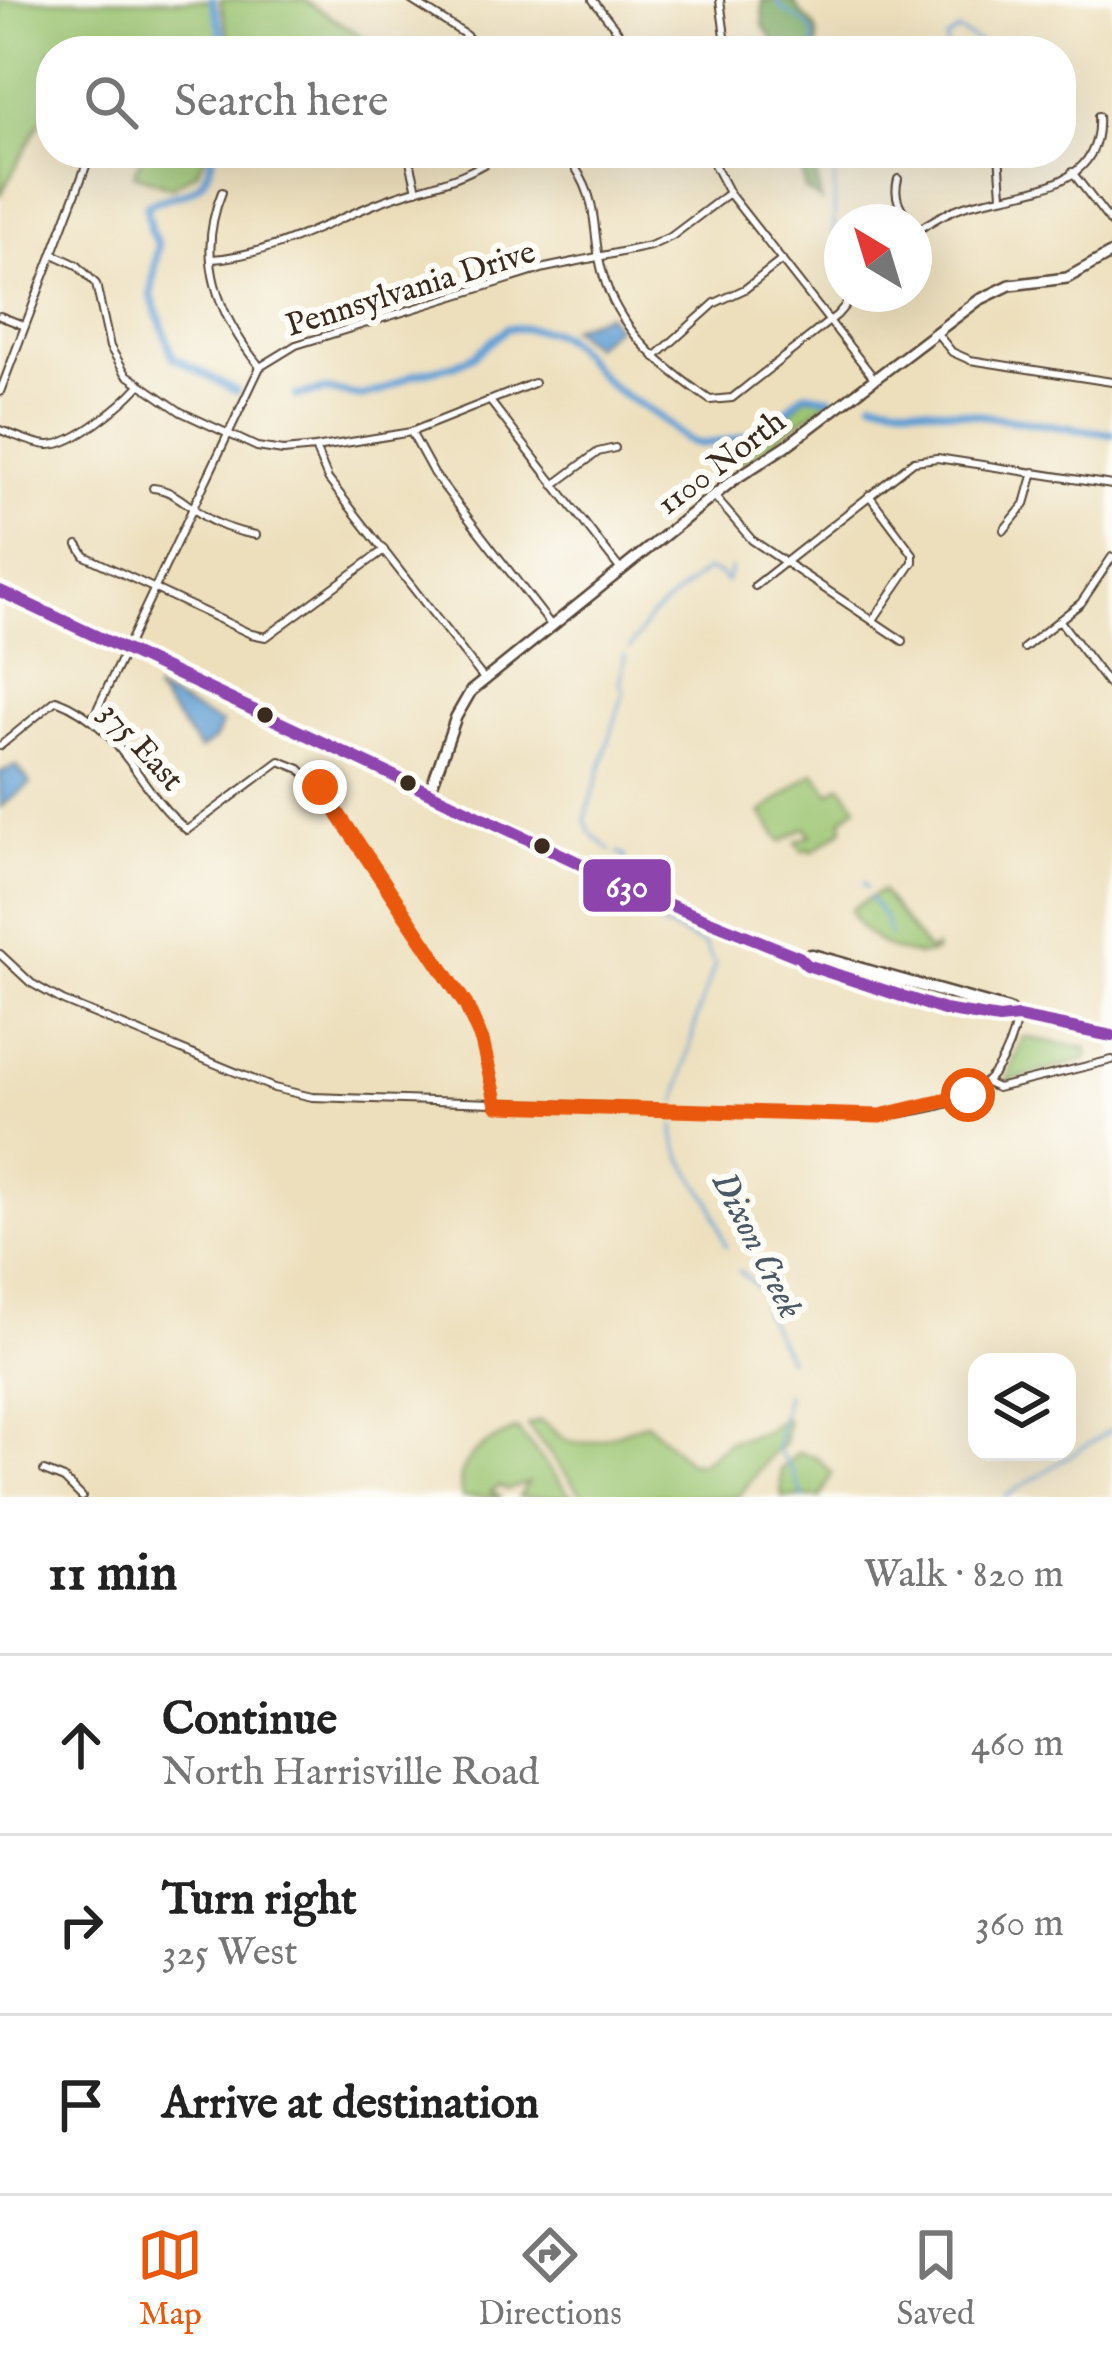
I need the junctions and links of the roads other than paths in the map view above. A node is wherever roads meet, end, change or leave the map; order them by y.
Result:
1 (411, 0) edge
2 (593, 0) edge
3 (720, 0) edge
4 (466, 36) edge
5 (621, 36) edge
6 (725, 36) edge
7 (1098, 116) dead end
8 (85, 168) edge
9 (412, 168) edge
10 (478, 168) edge
11 (575, 168) edge
12 (716, 168) edge
13 (1000, 168) edge
14 (1072, 172) junction
15 (898, 179) dead end
16 (417, 190) junction
17 (222, 192) dead end
18 (729, 193) junction
19 (1002, 195) junction
20 (898, 204) edge
21 (932, 220) edge
22 (1112, 224) edge
23 (1112, 253) edge
24 (53, 254) junction
25 (600, 259) junction
26 (212, 260) junction
27 (782, 260) junction
28 (839, 312) edge
29 (0, 316) edge
30 (830, 322) junction
31 (25, 326) junction
32 (936, 332) junction
33 (655, 357) junction
34 (260, 368) junction
35 (874, 378) junction
36 (1112, 382) edge
37 (534, 383) dead end
38 (140, 385) junction
39 (0, 392) edge
40 (490, 401) junction
41 (0, 430) edge
42 (411, 432) junction
43 (226, 435) junction
44 (315, 448) junction
45 (615, 448) dead end
46 (1034, 472) junction
47 (554, 485) junction
48 (1112, 485) edge
49 (153, 488) dead end
50 (869, 495) junction
51 (714, 496) junction
52 (193, 507) junction
53 (1004, 530) dead end
54 (256, 535) dead end
55 (78, 545) dead end
56 (384, 550) junction
57 (1112, 557) edge
58 (784, 563) junction
59 (621, 571) junction
60 (755, 586) dead end
61 (154, 589) junction
62 (0, 591) edge
63 (873, 621) junction
64 (1060, 621) junction
65 (553, 627) junction
66 (903, 641) dead end
67 (1024, 648) dead end
68 (125, 650) junction
69 (484, 679) junction
70 (1112, 689) edge
71 (93, 718) junction
72 (0, 746) edge
73 (430, 794) junction
74 (0, 954) edge
75 (1018, 1018) junction
76 (1112, 1036) edge
77 (1112, 1060) edge
78 (988, 1084) junction
79 (497, 1105) junction
80 (44, 1471) dead end
81 (82, 1497) edge

1 - 4 street
2 - 5 street
3 - 6 street
7 - 14 street
8 - 24 street
9 - 16 street
10 - 16 street
11 - 25 street
12 - 18 street
13 - 19 street
14 - 19 street
14 - 22 street
15 - 20 street
16 - 26 street
17 - 26 street
18 - 25 street, Pennsylvania Drive
18 - 27 street
19 - 21 street
23 - 32 street, 1100 North
24 - 31 street
24 - 38 street
25 - 33 street
25 - 34 street, Pennsylvania Drive
26 - 34 street
27 - 30 street
27 - 33 street
28 - 30 street
29 - 31 street
30 - 33 street
30 - 35 street
31 - 39 street
32 - 35 street, 1100 North
32 - 36 street
34 - 43 street, Pennsylvania Drive
35 - 51 street, 1100 North
37 - 40 street
38 - 41 street
38 - 43 street
40 - 42 street
40 - 47 street
42 - 44 street
42 - 65 street
43 - 44 street
43 - 52 street, Pennsylvania Drive
44 - 56 street
45 - 47 street
46 - 48 street
46 - 50 street
46 - 53 street
47 - 59 street
49 - 52 street
50 - 58 street
50 - 63 street
51 - 58 street
51 - 59 street, 1100 North
52 - 54 street
52 - 61 street, Pennsylvania Drive
55 - 61 street
56 - 61 street
56 - 69 street
57 - 64 street
58 - 60 street
58 - 63 street
59 - 65 street, 1100 North
61 - 68 street, Pennsylvania Drive
62 - 68 main road
63 - 66 street
64 - 67 street
64 - 70 street
65 - 69 street, 1100 North
68 - 71 street, Pennsylvania Drive
68 - 73 main road
69 - 73 street, 1100 North
71 - 72 street, 375 East
71 - 79 street, 375 East
73 - 75 main road
74 - 79 street
75 - 76 main road
75 - 78 street
77 - 78 street
78 - 79 street
80 - 81 street

